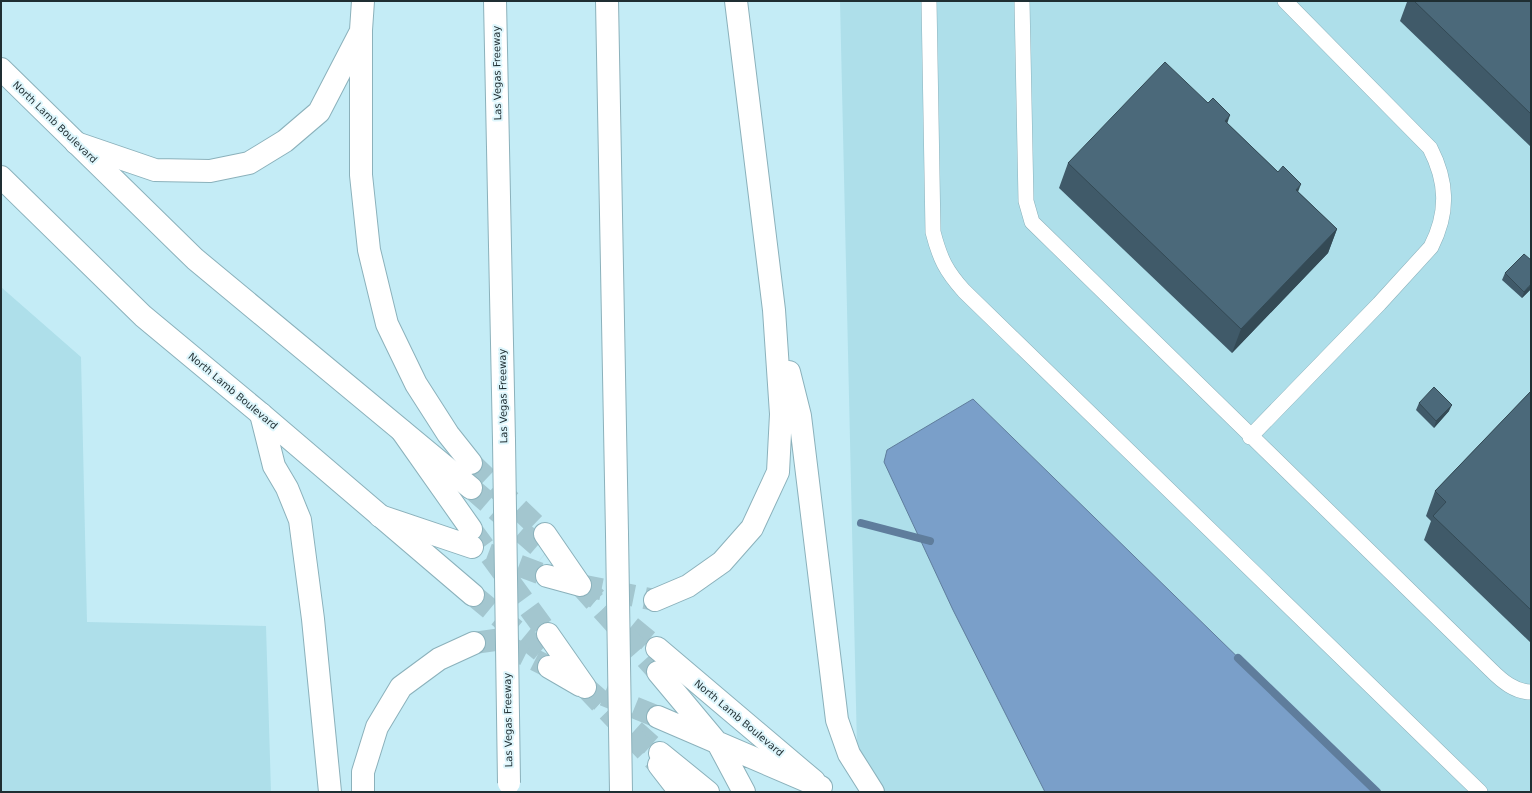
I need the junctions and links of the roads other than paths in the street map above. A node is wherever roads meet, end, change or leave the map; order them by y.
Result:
1 (363, 1) edge
2 (495, 1) edge
3 (607, 1) edge
4 (736, 1) edge
5 (929, 1) edge
6 (1022, 1) edge
7 (1285, 1) edge
8 (361, 30) junction
9 (1, 69) edge
10 (76, 143) junction
11 (1, 177) edge
12 (774, 310) junction
13 (261, 414) junction
14 (402, 431) junction
15 (1250, 437) junction
16 (471, 463) tunnel mouth
17 (471, 488) tunnel mouth
18 (380, 516) junction
19 (545, 544) tunnel mouth
20 (547, 576) tunnel mouth
21 (473, 595) tunnel mouth
22 (655, 600) tunnel mouth
23 (548, 634) tunnel mouth
24 (474, 643) tunnel mouth
25 (657, 648) tunnel mouth
26 (548, 662) tunnel mouth
27 (658, 672) tunnel mouth
28 (1531, 692) edge
29 (658, 717) tunnel mouth
30 (719, 745) junction
31 (509, 787) edge
32 (330, 792) edge
33 (363, 792) edge
34 (621, 792) edge
35 (680, 792) edge
36 (708, 792) edge
37 (744, 792) edge
38 (873, 792) edge
39 (1480, 792) edge

1 - 8 main road
2 - 31 main road, Las Vegas Freeway, bridge
3 - 34 main road, bridge
4 - 12 main road
5 - 39 lane
6 - 15 lane
7 - 15 lane
8 - 10 main road
8 - 16 main road
9 - 10 main road, North Lamb Boulevard
10 - 14 main road, North Lamb Boulevard
11 - 13 main road, North Lamb Boulevard
12 - 22 main road
12 - 38 main road
13 - 18 main road, North Lamb Boulevard
13 - 32 main road
14 - 17 main road, North Lamb Boulevard
14 - 18 main road
15 - 28 lane
18 - 21 main road, North Lamb Boulevard
19 - 20 main road
23 - 26 main road
24 - 33 main road
25 - 30 main road, North Lamb Boulevard
27 - 30 main road
29 - 30 main road
30 - 37 main road
35 - 36 main road

